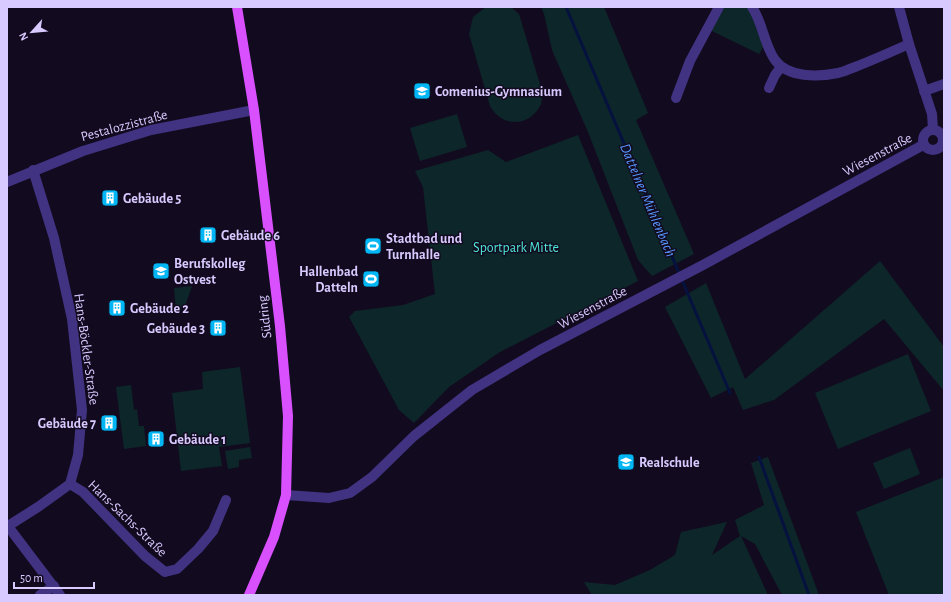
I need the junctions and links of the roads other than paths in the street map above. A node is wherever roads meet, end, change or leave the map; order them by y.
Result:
1 (237, 7) edge
2 (719, 7) edge
3 (752, 7) edge
4 (899, 7) edge
5 (909, 44) junction
6 (781, 67) junction
7 (944, 84) edge
8 (768, 88) dead end
9 (924, 91) junction
10 (676, 98) dead end
11 (254, 110) junction
12 (933, 130) junction
13 (923, 145) junction
14 (943, 148) edge
15 (33, 170) junction
16 (7, 182) edge
17 (70, 484) junction
18 (286, 496) junction
19 (226, 500) dead end
20 (7, 526) edge
21 (54, 586) junction
22 (40, 595) edge
23 (60, 595) edge
24 (249, 595) edge

1 - 11 main road, Südring
2 - 10 street
3 - 6 street
4 - 5 street
5 - 6 street
5 - 9 street
6 - 8 street
7 - 9 street
9 - 12 street
11 - 15 street, Pestalozzistraße
11 - 18 main road, Südring
12 - 13 street
12 - 14 street
13 - 14 street
13 - 18 street, Wiesenstraße
15 - 16 street, Pestalozzistraße
15 - 17 street, Hans-Böckler-Straße
17 - 19 street, Hans-Sachs-Straße
17 - 20 street
18 - 24 main road, Südring
20 - 21 street
21 - 22 street
21 - 23 street

